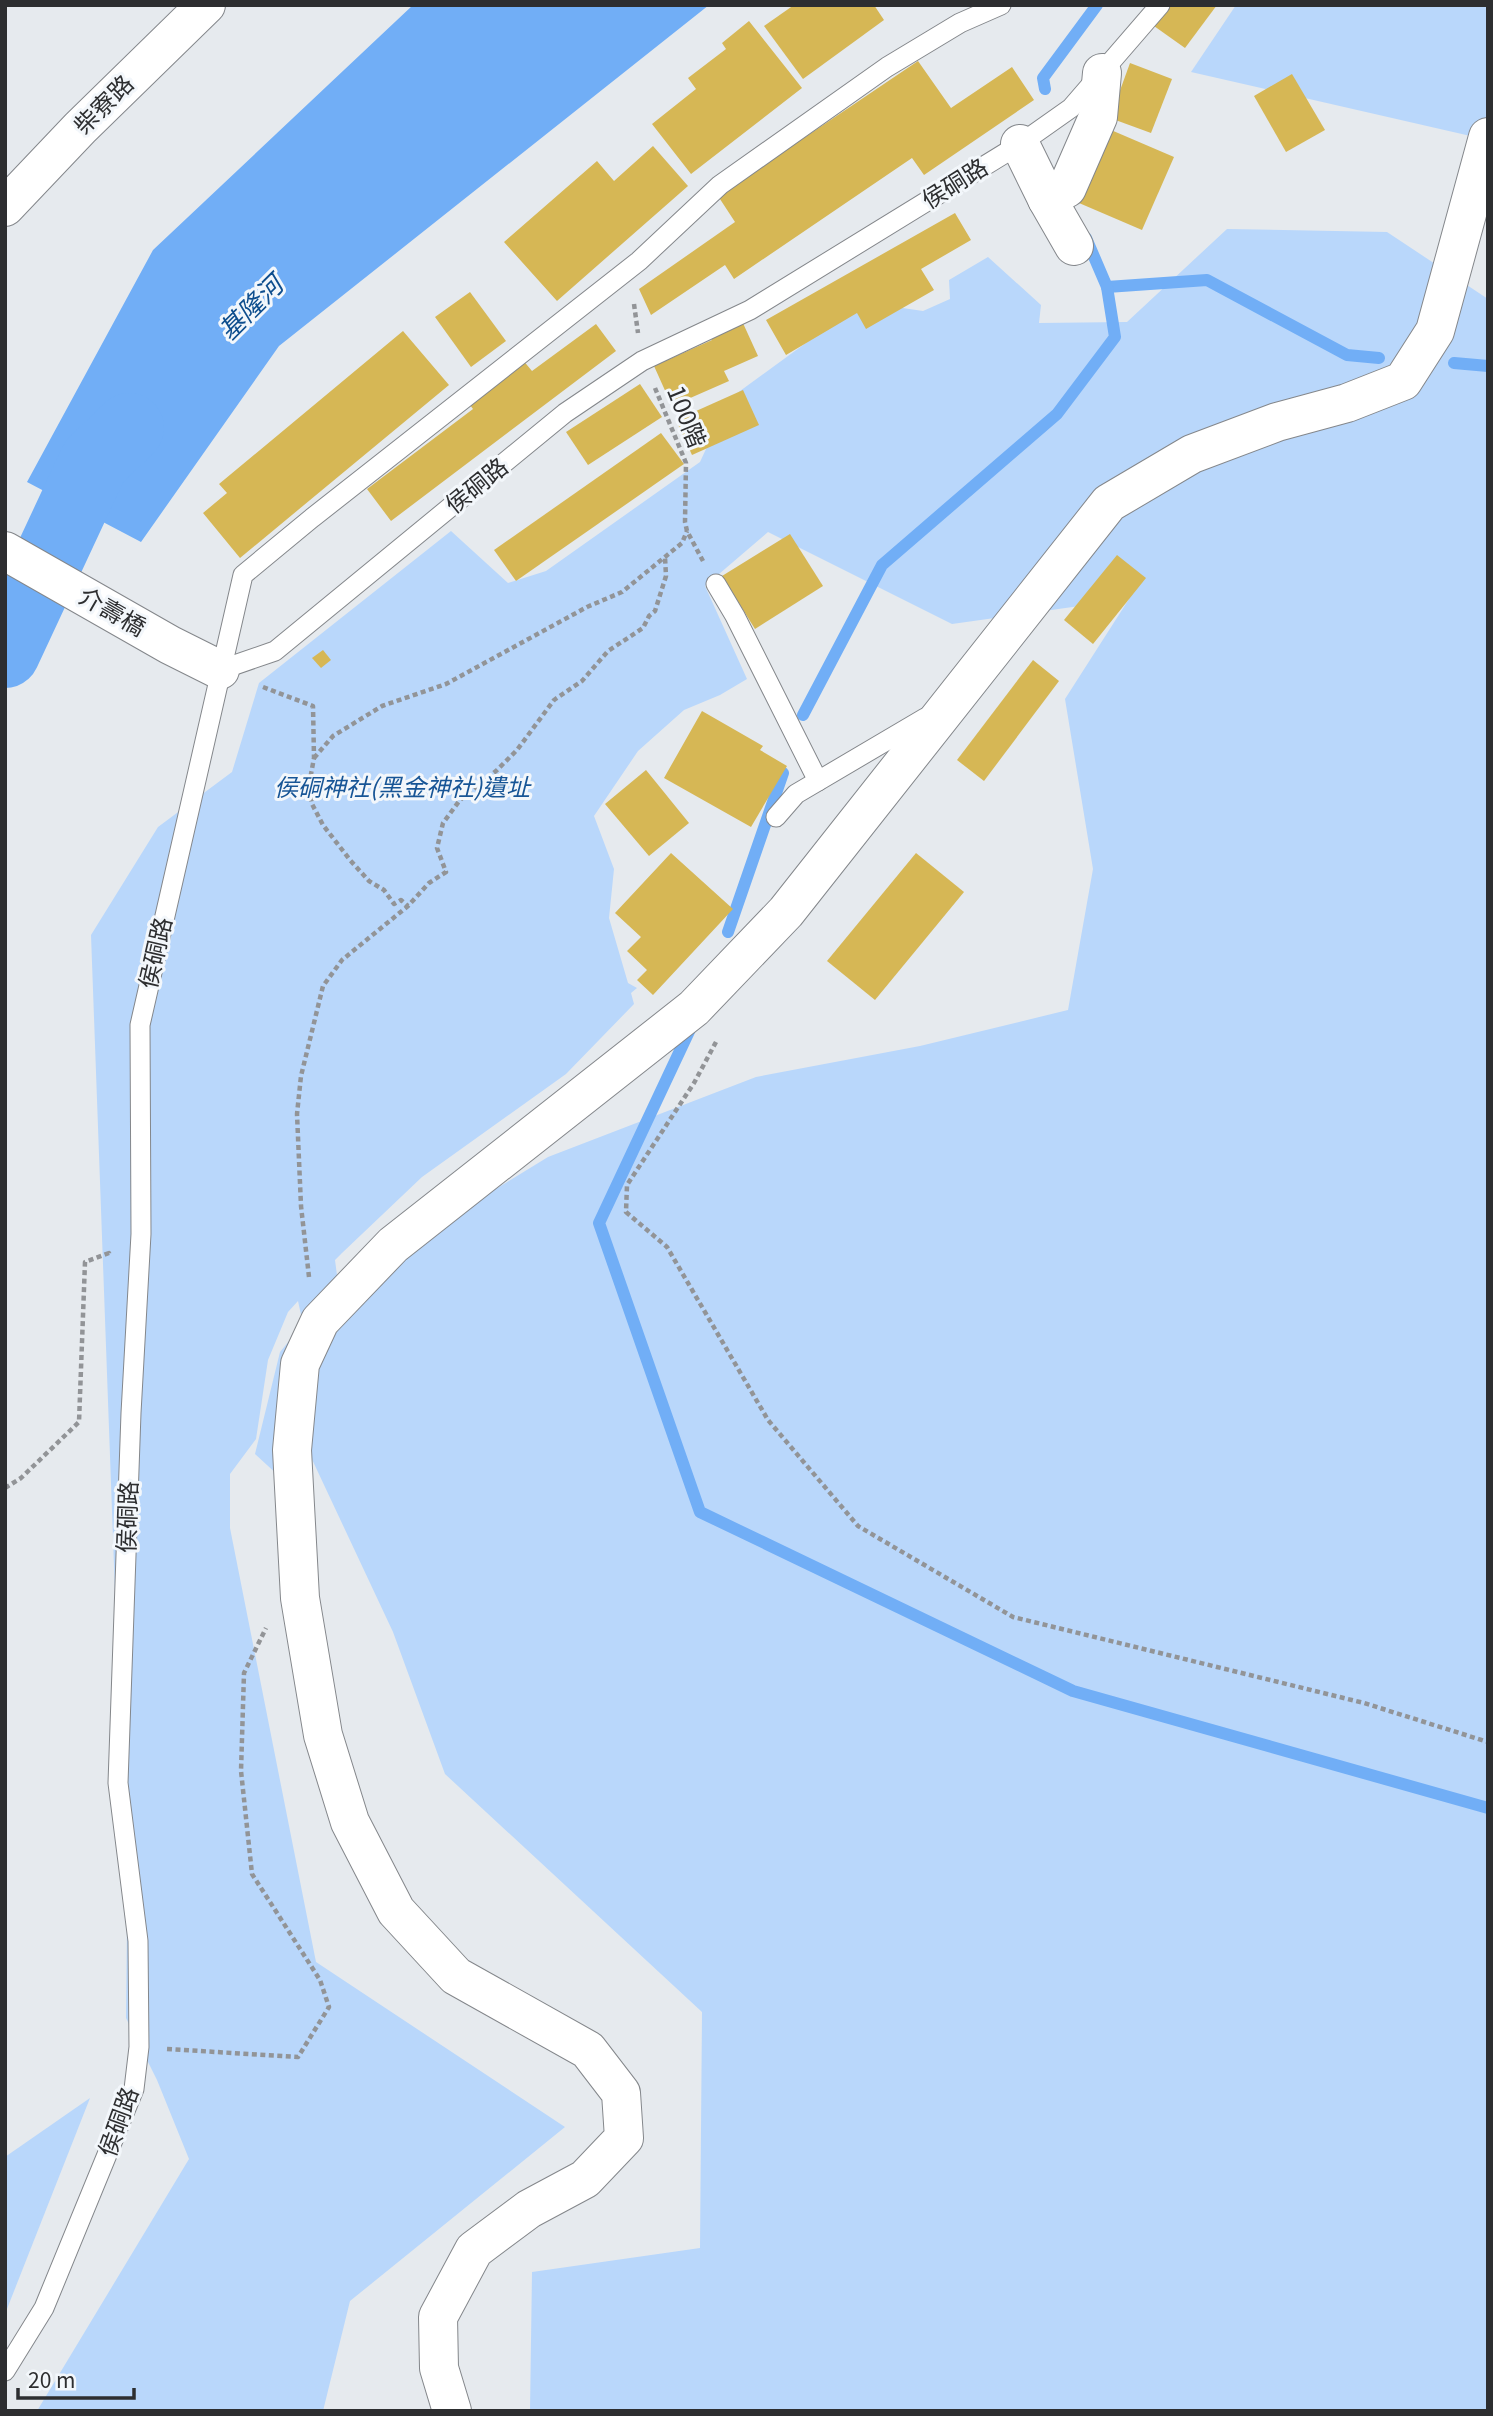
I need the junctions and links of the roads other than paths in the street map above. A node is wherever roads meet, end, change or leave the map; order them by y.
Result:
1 (206, 5) edge
2 (1001, 5) edge
3 (1160, 5) edge
4 (1101, 73) junction
5 (1488, 137) edge
6 (1020, 144) junction
7 (1047, 199) junction
8 (5, 207) edge
9 (1074, 246) dead end
10 (5, 551) edge
11 (716, 584) dead end
12 (220, 670) junction
13 (950, 704) junction
14 (818, 781) junction
15 (776, 817) dead end
16 (5, 2371) edge
17 (452, 2411) edge

1 - 8 street, 柴寮路
2 - 12 lane
3 - 4 lane, 侯硐路
4 - 6 lane, 侯硐路
4 - 7 street
5 - 13 street
6 - 7 street
6 - 12 lane, 侯硐路
7 - 9 street
10 - 12 street, 介壽橋
11 - 14 lane
12 - 16 lane, 侯硐路
13 - 14 lane
13 - 17 street
14 - 15 lane

